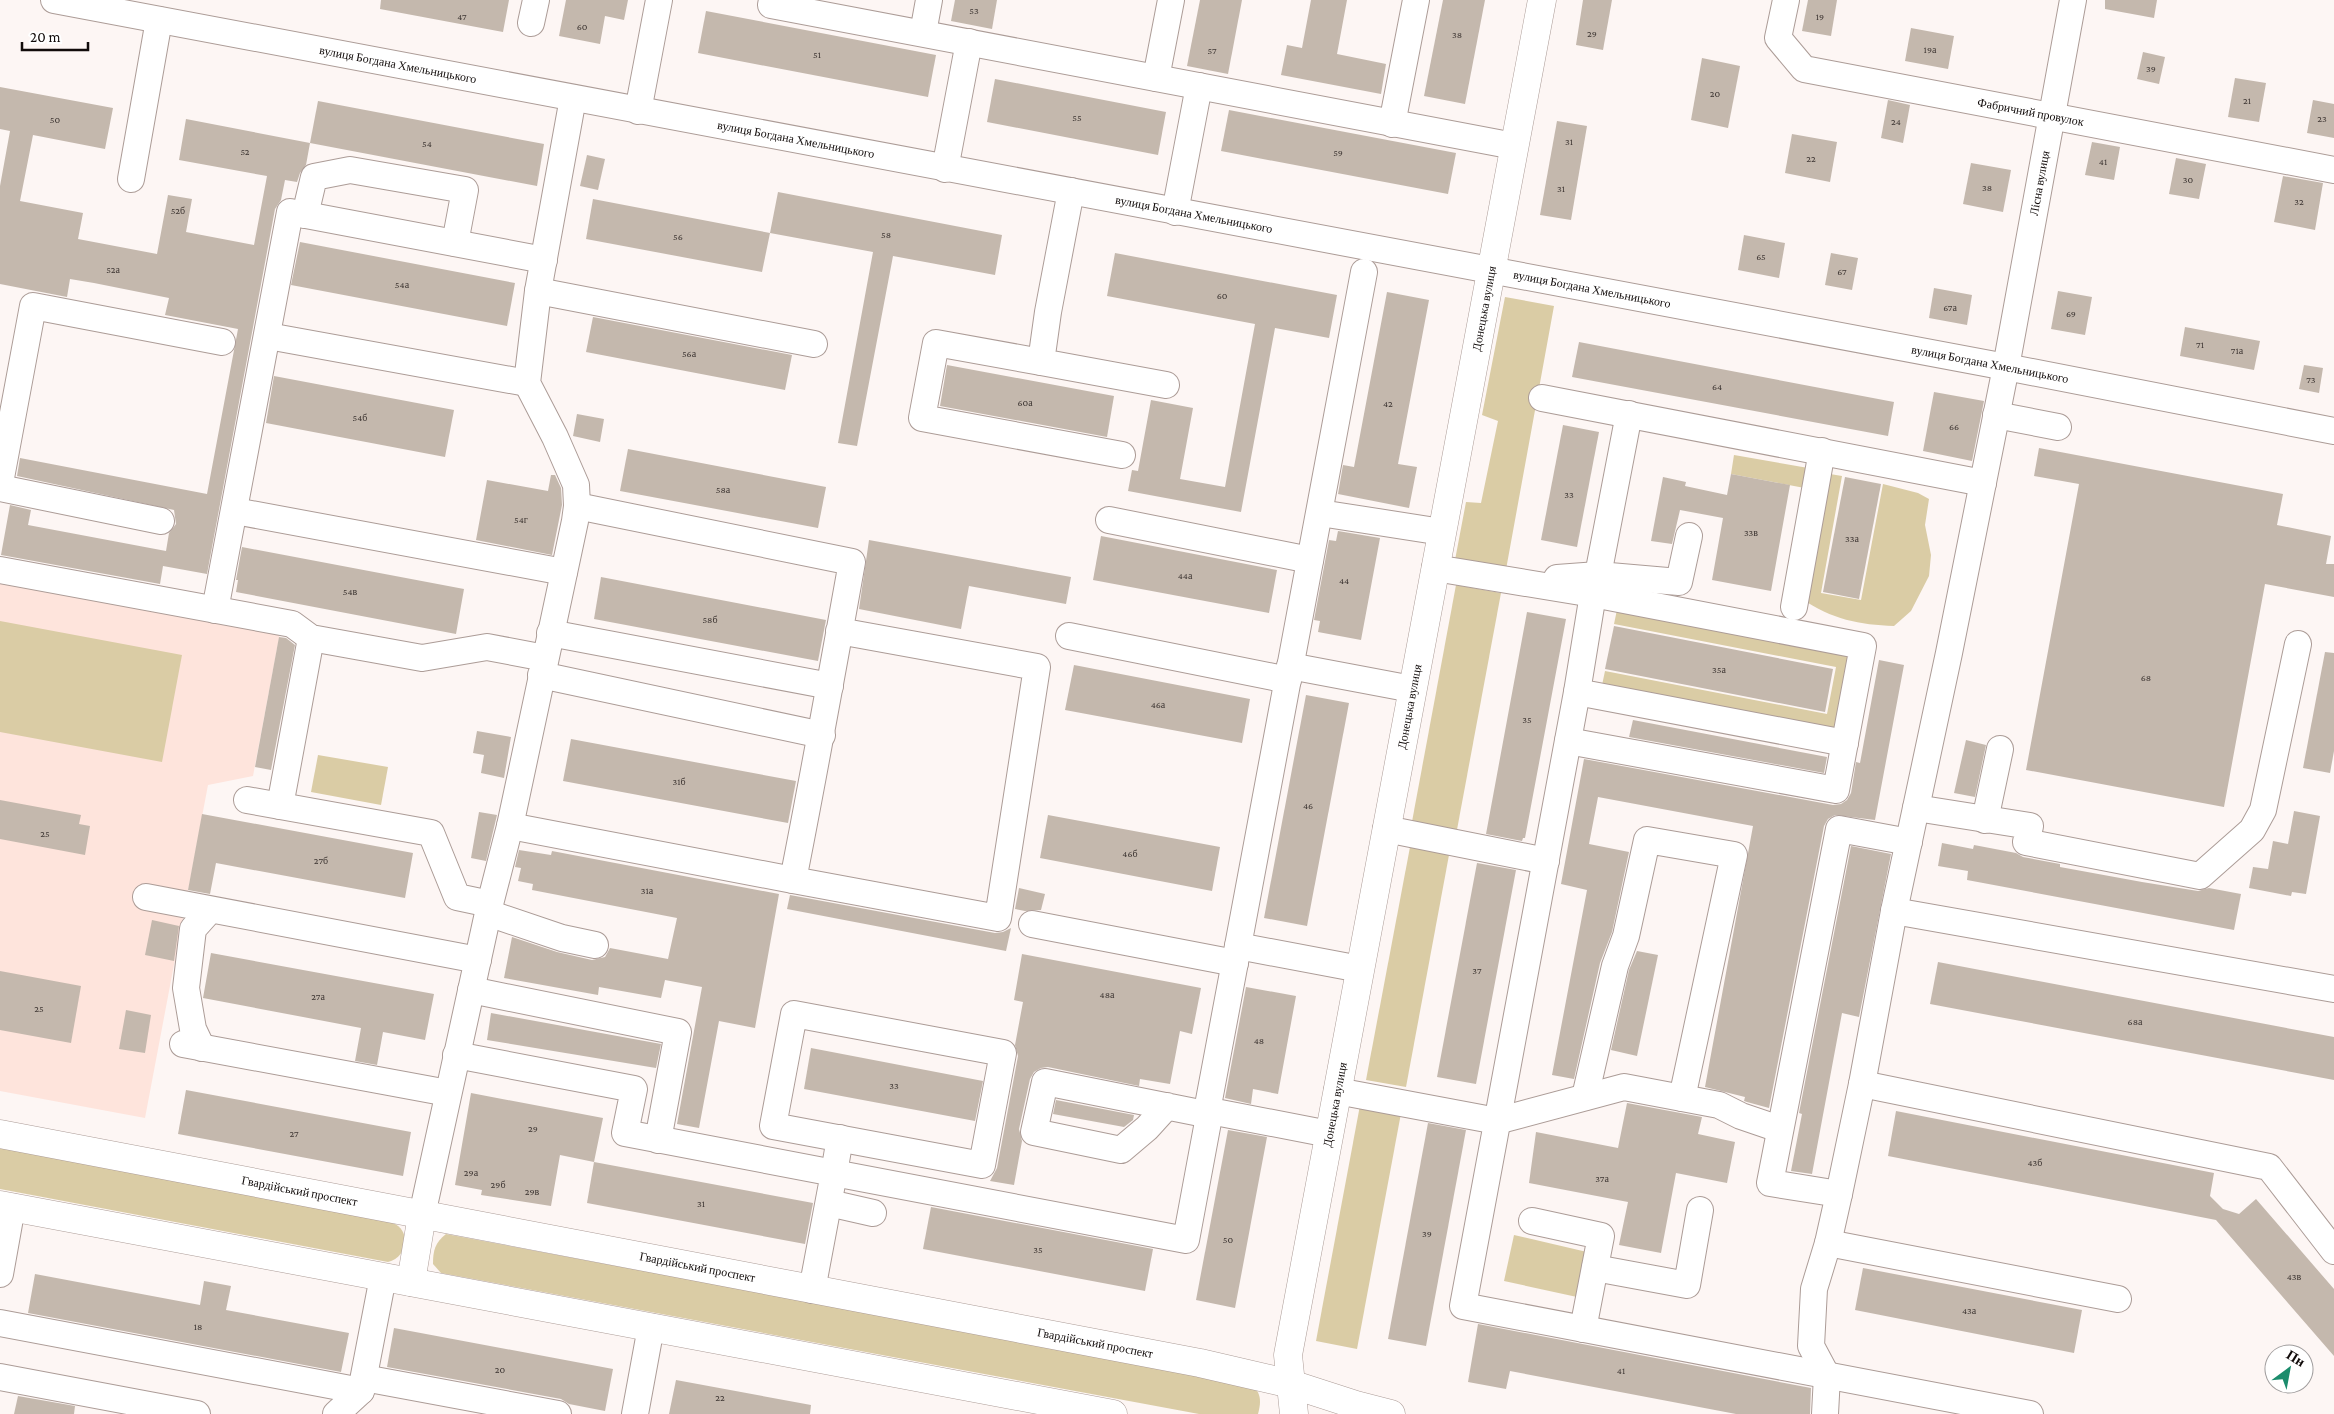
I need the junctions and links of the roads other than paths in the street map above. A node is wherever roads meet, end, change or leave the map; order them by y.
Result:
1 (54, 0) edge
2 (658, 0) edge
3 (772, 0) edge
4 (929, 0) edge
5 (1171, 0) edge
6 (1416, 0) edge
7 (1542, 0) edge
8 (1786, 0) edge
9 (2074, 0) edge
10 (159, 20) junction
11 (923, 33) junction
12 (969, 42) junction
13 (1156, 78) junction
14 (1199, 86) junction
15 (573, 98) junction
16 (638, 111) junction
17 (2052, 117) junction
18 (1392, 124) junction
19 (1514, 146) junction
20 (945, 169) junction
21 (2334, 170) edge
22 (131, 179) dead end
23 (1071, 191) junction
24 (1175, 212) junction
25 (305, 215) junction
26 (455, 243) junction
27 (544, 260) junction
28 (1364, 272) dead end
29 (1490, 272) junction
30 (538, 291) junction
31 (268, 336) junction
32 (222, 342) dead end
33 (814, 344) dead end
34 (1040, 362) junction
35 (2006, 367) junction
36 (527, 383) junction
37 (1166, 385) dead end
38 (1542, 398) dead end
39 (1629, 414) junction
40 (1996, 415) junction
41 (2058, 427) dead end
42 (2334, 431) edge
43 (1822, 451) junction
44 (1122, 455) dead end
45 (1983, 483) junction
46 (0, 484) edge
47 (0, 488) edge
48 (577, 506) junction
49 (235, 511) junction
50 (1320, 512) junction
51 (1109, 520) dead end
52 (161, 521) dead end
53 (1442, 532) junction
54 (1689, 536) dead end
55 (1310, 560) junction
56 (1435, 568) junction
57 (0, 570) edge
58 (564, 572) junction
59 (1596, 585) junction
60 (1794, 607) dead end
61 (215, 610) junction
62 (839, 631) junction
63 (550, 633) junction
64 (1069, 636) dead end
65 (312, 638) junction
66 (2298, 644) dead end
67 (543, 667) junction
68 (1289, 673) junction
69 (830, 686) junction
70 (1412, 689) junction
71 (1577, 692) junction
72 (822, 735) junction
73 (1568, 741) junction
74 (1845, 744) junction
75 (2000, 749) dead end
76 (247, 800) dead end
77 (280, 806) junction
78 (1916, 808) junction
79 (1985, 820) junction
80 (510, 826) junction
81 (1386, 829) junction
82 (1909, 842) junction
83 (1546, 861) junction
84 (793, 880) junction
85 (146, 897) dead end
86 (489, 908) junction
87 (210, 910) junction
88 (1894, 911) junction
89 (1032, 924) dead end
90 (595, 945) dead end
91 (1236, 954) junction
92 (478, 960) junction
93 (1360, 969) junction
94 (2334, 989) edge
95 (471, 990) junction
96 (456, 1055) junction
97 (1862, 1084) junction
98 (1337, 1091) junction
99 (448, 1093) junction
100 (1585, 1098) junction
101 (1682, 1098) junction
102 (1167, 1106) dead end
103 (1210, 1113) junction
104 (1498, 1121) junction
105 (1779, 1129) junction
106 (0, 1134) edge
107 (1329, 1134) junction
108 (840, 1138) junction
109 (658, 1140) junction
110 (834, 1173) junction
111 (1839, 1194) junction
112 (829, 1204) junction
113 (6, 1206) edge
114 (1700, 1210) dead end
115 (873, 1213) dead end
116 (422, 1216) junction
117 (1532, 1221) dead end
118 (1828, 1243) junction
119 (2334, 1251) edge
120 (1595, 1268) junction
121 (0, 1274) edge
122 (383, 1277) junction
123 (411, 1282) junction
124 (812, 1290) junction
125 (2118, 1298) dead end
126 (0, 1324) edge
127 (651, 1327) junction
128 (1583, 1329) junction
129 (1827, 1376) junction
130 (0, 1377) edge
131 (362, 1384) junction
132 (1292, 1384) junction
133 (197, 1414) edge
134 (336, 1414) edge
135 (558, 1414) edge
136 (635, 1414) edge
137 (1113, 1414) edge
138 (1294, 1414) edge
139 (1392, 1414) edge
140 (1825, 1414) edge
141 (2030, 1414) edge

1 - 10 street, вулиця Богдана Хмельницького
2 - 16 street
3 - 11 street
4 - 11 street
5 - 13 street
6 - 18 street
7 - 19 main road, Донецька вулиця
8 - 17 street, Фабричний провулок
9 - 17 street, Лісна вулиця
10 - 15 street, вулиця Богдана Хмельницького
10 - 22 street
11 - 12 street
12 - 13 street
12 - 20 street
13 - 14 street
14 - 18 street
14 - 24 street
15 - 16 street, вулиця Богдана Хмельницького
15 - 27 street
16 - 20 street, вулиця Богдана Хмельницького
17 - 21 street, Фабричний провулок
17 - 35 street, Лісна вулиця
18 - 19 street
19 - 29 main road, Донецька вулиця
20 - 23 street, вулиця Богдана Хмельницького
23 - 24 street, вулиця Богдана Хмельницького
23 - 34 street
24 - 29 street, вулиця Богдана Хмельницького
25 - 26 street
25 - 26 street
25 - 31 street
26 - 27 street
27 - 30 street
28 - 50 street
29 - 35 street, вулиця Богдана Хмельницького
29 - 53 main road, Донецька вулиця
30 - 33 street
30 - 36 street
31 - 36 street
31 - 49 street
32 - 46 street
34 - 37 street
34 - 44 street
35 - 40 street, Лісна вулиця
35 - 42 street, вулиця Богдана Хмельницького
36 - 48 street
38 - 39 street
39 - 43 street
39 - 59 street
40 - 41 street
40 - 45 street, Лісна вулиця
43 - 45 street
43 - 60 street
45 - 78 street, Лісна вулиця
47 - 52 street
48 - 58 street
48 - 62 street
49 - 58 street
49 - 61 street
50 - 53 street
50 - 55 street
51 - 55 street
53 - 56 main road, Донецька вулиця
54 - 59 street
55 - 68 street
56 - 59 street
56 - 70 main road, Донецька вулиця
57 - 61 street
58 - 63 street
59 - 71 street
59 - 74 street
61 - 65 street
62 - 69 street
62 - 84 street
63 - 67 street
63 - 69 street
64 - 68 street
65 - 67 street
65 - 77 street
66 - 79 street
67 - 72 street
67 - 80 street
68 - 70 street
68 - 91 street
69 - 72 street
70 - 81 main road, Донецька вулиця
71 - 73 street
71 - 74 street
72 - 84 street
73 - 74 street
73 - 83 street
75 - 79 street
76 - 77 street
77 - 86 street
78 - 79 street
78 - 82 street, Лісна вулиця
80 - 84 street
80 - 86 street
81 - 83 street
81 - 93 main road, Донецька вулиця
82 - 88 street, Лісна вулиця
82 - 105 street
83 - 104 street
85 - 87 street
86 - 90 street
86 - 92 street
87 - 92 street
87 - 99 street
88 - 94 street
88 - 97 street, Лісна вулиця
89 - 91 street
91 - 93 street
91 - 103 street
92 - 95 street
93 - 98 main road, Донецька вулиця
95 - 96 street
95 - 109 street
96 - 99 street
96 - 109 street
97 - 111 street, Лісна вулиця
97 - 119 street
98 - 104 street
98 - 107 main road, Донецька вулиця
99 - 116 street
100 - 101 street
100 - 101 street
100 - 104 street
101 - 105 street
102 - 103 street
103 - 107 street
103 - 110 street
104 - 128 street
105 - 111 street
106 - 116 main road, Гвардійський проспект
107 - 132 main road, Донецька вулиця
108 - 108 street
108 - 110 street
109 - 110 street
110 - 112 street
111 - 118 street, Лісна вулиця
112 - 115 street
112 - 124 street
113 - 121 street
113 - 122 main road
114 - 120 street
116 - 123 main road
116 - 124 main road, Гвардійський проспект
117 - 120 street
118 - 125 street
118 - 129 street, Лісна вулиця
120 - 128 street
122 - 123 main road
122 - 131 street
123 - 127 main road
124 - 132 main road, Гвардійський проспект
126 - 131 street
127 - 136 street
127 - 137 main road
128 - 129 street
129 - 140 street
129 - 141 street
130 - 133 street
131 - 134 street
131 - 135 street
132 - 138 main road, Донецька вулиця
132 - 139 main road, Гвардійський проспект

